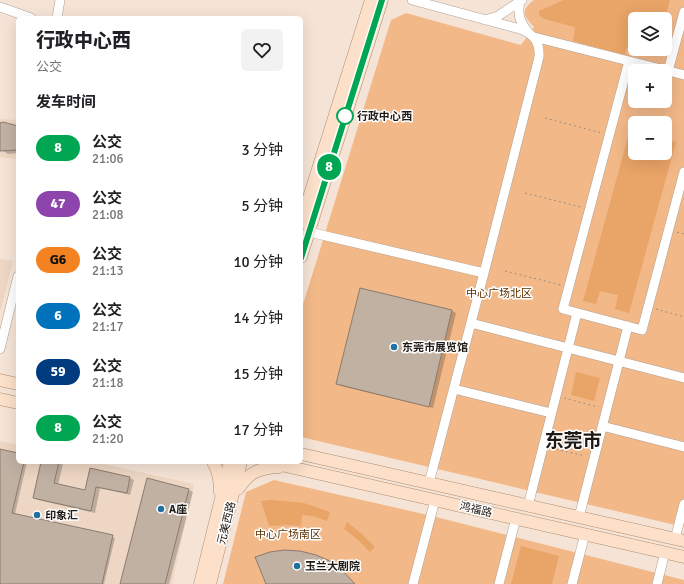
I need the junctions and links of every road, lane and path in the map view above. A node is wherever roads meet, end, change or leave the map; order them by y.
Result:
1 (60, 0) edge
2 (371, 0) edge
3 (382, 0) edge
4 (412, 0) edge
5 (521, 1) edge
6 (0, 7) edge
7 (684, 12) edge
8 (25, 16) edge
9 (57, 16) edge
10 (484, 20) junction
11 (531, 35) junction
12 (629, 61) junction
13 (641, 64) edge
14 (670, 64) edge
15 (672, 72) edge
16 (684, 75) edge
17 (545, 118) dead end
18 (609, 135) junction
19 (684, 172) edge
20 (525, 193) dead end
21 (590, 210) junction
22 (303, 217) edge
23 (309, 232) junction
24 (303, 252) edge
25 (505, 271) dead end
26 (484, 273) junction
27 (16, 284) edge
28 (569, 287) junction
29 (648, 307) junction
30 (577, 313) junction
31 (684, 317) edge
32 (471, 323) junction
33 (628, 326) junction
34 (568, 348) junction
35 (0, 349) edge
36 (619, 361) junction
37 (684, 378) edge
38 (0, 380) edge
39 (16, 384) edge
40 (454, 388) junction
41 (556, 396) junction
42 (0, 399) edge
43 (16, 403) edge
44 (606, 409) junction
45 (551, 413) junction
46 (602, 426) junction
47 (543, 446) junction
48 (684, 447) edge
49 (303, 454) edge
50 (594, 458) junction
51 (214, 464) edge
52 (230, 464) edge
53 (240, 464) edge
54 (277, 464) edge
55 (298, 469) junction
56 (429, 483) junction
57 (435, 500) junction
58 (684, 504) edge
59 (528, 506) junction
60 (225, 507) junction
61 (579, 517) junction
62 (516, 518) junction
63 (585, 534) junction
64 (679, 540) edge
65 (665, 552) junction
66 (684, 557) edge
67 (200, 584) edge
68 (210, 584) edge
69 (413, 584) edge
70 (499, 584) edge
71 (572, 584) edge
72 (657, 584) edge

1 - 9 street
2 - 22 main road
3 - 23 main road
4 - 10 street
5 - 10 street
5 - 11 street
6 - 8 street
7 - 14 street
10 - 11 street
11 - 12 street
11 - 26 street
12 - 13 street
12 - 18 street
15 - 16 street
17 - 18 path
18 - 21 street
19 - 29 street
20 - 21 path
21 - 28 street
23 - 24 main road
23 - 26 street
25 - 28 path
26 - 32 street
27 - 35 street
28 - 30 street
29 - 31 path
29 - 33 street
30 - 33 street
30 - 34 street
32 - 34 street
32 - 40 street
33 - 36 street
34 - 36 street
34 - 41 street
36 - 37 street
36 - 44 street
38 - 39 main road
40 - 45 street
40 - 56 street
41 - 44 path
41 - 45 street
42 - 43 main road
44 - 46 street
45 - 47 street
46 - 48 street
46 - 50 street
47 - 50 path
47 - 59 street
49 - 56 main road, 鸿福路
50 - 61 street
51 - 60 main road
52 - 60 main road, 元美西路
53 - 60 main road, 元美西路
54 - 55 main road, 鸿福路
55 - 57 main road, 鸿福路
55 - 60 main road
56 - 59 main road, 鸿福路
57 - 62 main road, 鸿福路
57 - 69 street
58 - 64 street
59 - 61 main road, 鸿福路
60 - 67 main road, 元美西路
60 - 68 main road, 元美西路
61 - 64 main road, 鸿福路
62 - 63 main road, 鸿福路
62 - 70 street
63 - 65 main road, 鸿福路
63 - 71 street
65 - 66 main road, 鸿福路
65 - 72 street

